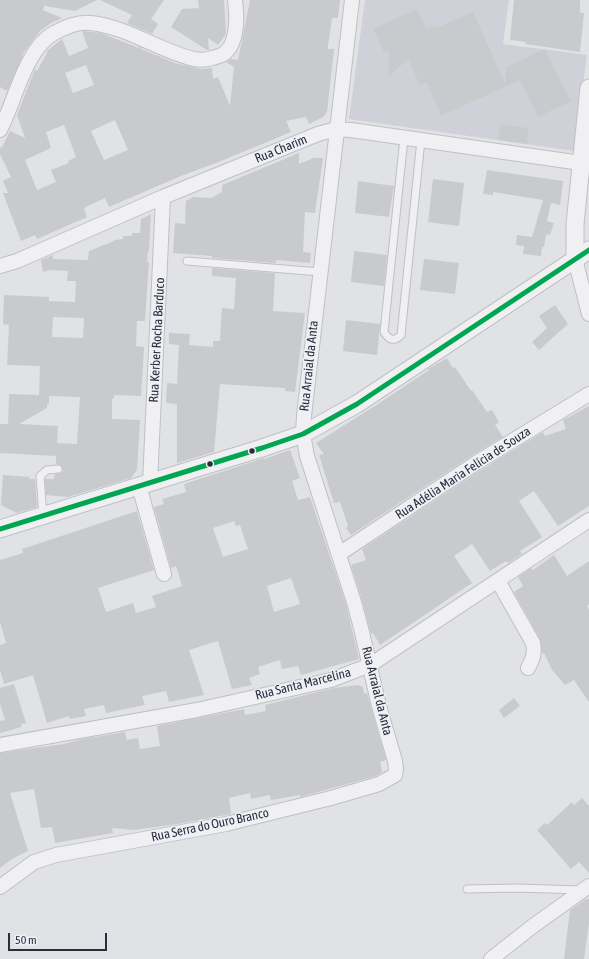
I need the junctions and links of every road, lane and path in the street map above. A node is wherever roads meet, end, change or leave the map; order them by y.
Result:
1 (235, 0) edge
2 (352, 0) edge
3 (589, 88) edge
4 (336, 129) junction
5 (0, 130) edge
6 (404, 138) junction
7 (421, 140) junction
8 (581, 163) junction
9 (163, 197) junction
10 (589, 250) edge
11 (575, 259) junction
12 (187, 261) dead end
13 (0, 266) edge
14 (320, 272) junction
15 (589, 314) edge
16 (589, 394) edge
17 (303, 434) junction
18 (58, 469) dead end
19 (145, 484) junction
20 (43, 516) junction
21 (589, 520) edge
22 (0, 529) edge
23 (338, 554) junction
24 (164, 574) dead end
25 (498, 581) junction
26 (370, 665) junction
27 (528, 668) dead end
28 (0, 745) edge
29 (390, 746) joint
30 (0, 887) edge
31 (586, 888) edge
32 (466, 890) dead end
33 (491, 959) edge

1 - 5 street
2 - 4 street, Rua Arraial da Anta
3 - 8 street
4 - 6 street, Rua Charim
4 - 9 street, Rua Charim
4 - 14 street, Rua Arraial da Anta
6 - 7 street, Rua Charim
6 - 7 lane
7 - 8 street, Rua Charim
8 - 11 street
9 - 13 street, Rua Charim
9 - 19 street, Rua Kerber Rocha Barduco
10 - 11 street
11 - 15 street
11 - 17 street
12 - 14 lane
14 - 17 street, Rua Arraial da Anta
16 - 23 street, Rua Adélia Maria Felícia de Souza
17 - 19 street
17 - 23 street, Rua Arraial da Anta
18 - 20 lane
19 - 20 street
19 - 24 street, Rua Kerber Rocha Barduco
20 - 22 street
21 - 25 street, Rua Santa Marcelina
23 - 26 street, Rua Arraial da Anta
25 - 26 street, Rua Santa Marcelina
25 - 27 street
26 - 28 street, Rua Santa Marcelina
26 - 29 street, Rua Arraial da Anta
29 - 30 street, Rua Serra do Ouro Branco
31 - 32 lane
31 - 33 street

